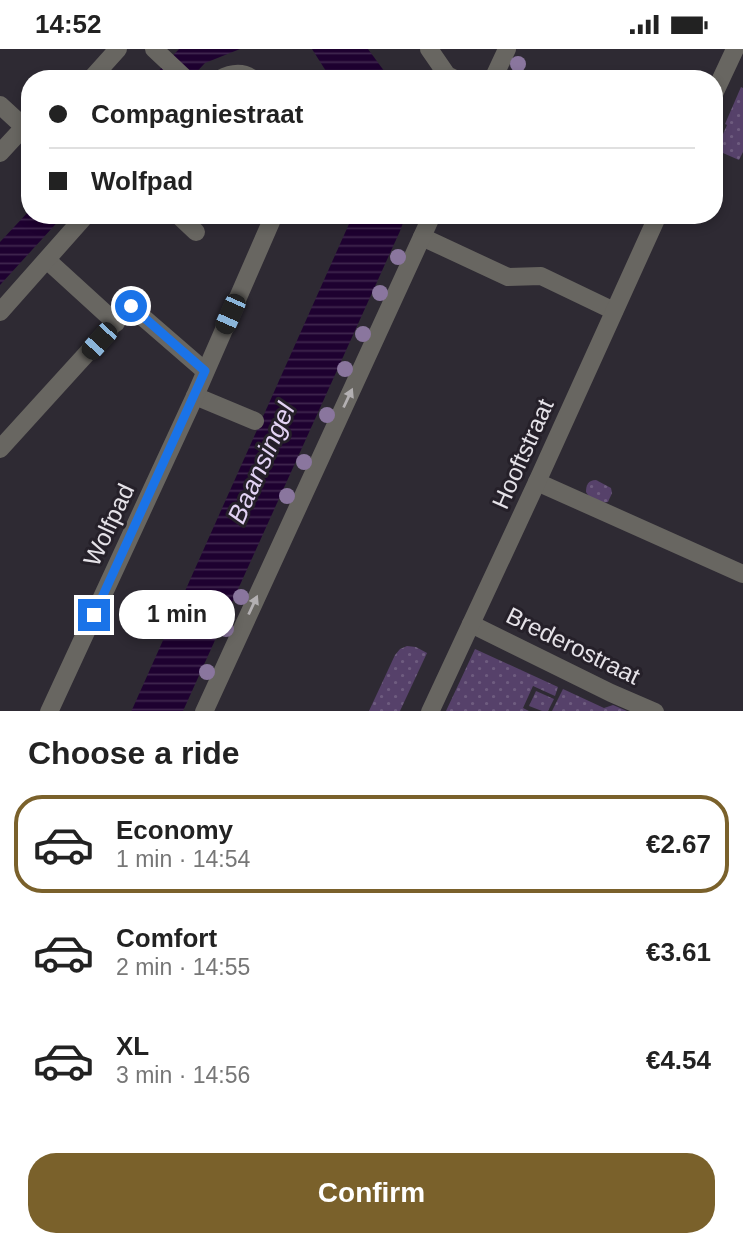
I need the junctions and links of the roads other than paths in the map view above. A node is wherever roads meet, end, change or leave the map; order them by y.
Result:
1 (118, 49) edge
2 (429, 49) edge
3 (507, 49) edge
4 (735, 49) edge
5 (160, 54) edge
6 (99, 70) edge
7 (177, 70) edge
8 (444, 70) edge
9 (496, 70) edge
10 (723, 75) edge
11 (0, 105) edge
12 (21, 124) edge
13 (21, 134) edge
14 (0, 153) edge
15 (78, 224) edge
16 (188, 224) edge
17 (271, 224) edge
18 (428, 224) edge
19 (654, 224) edge
20 (196, 232) dead end
21 (422, 237) junction
22 (47, 260) junction
23 (614, 311) junction
24 (0, 312) edge
25 (116, 323) junction
26 (205, 371) junction
27 (195, 396) junction
28 (255, 421) dead end
29 (0, 449) edge
30 (537, 482) junction
31 (743, 574) edge
32 (471, 624) junction
33 (49, 711) edge
34 (204, 711) edge
35 (430, 711) edge
36 (653, 711) edge

1 - 6 street
2 - 8 street
3 - 9 street
4 - 10 street
5 - 7 street
11 - 12 street
13 - 14 street
15 - 22 street
16 - 20 street
17 - 26 street, Wolfpad
18 - 21 street
19 - 23 street, Hooftstraat
21 - 23 street
34 -> 21 street
22 - 24 street
22 - 25 street
23 - 30 street, Hooftstraat
25 - 26 street
25 - 29 street
26 - 27 street, Wolfpad
27 - 28 street
27 - 33 street, Wolfpad
30 - 31 street
30 - 32 street, Hooftstraat
32 - 35 street, Hooftstraat
32 - 36 street, Brederostraat

